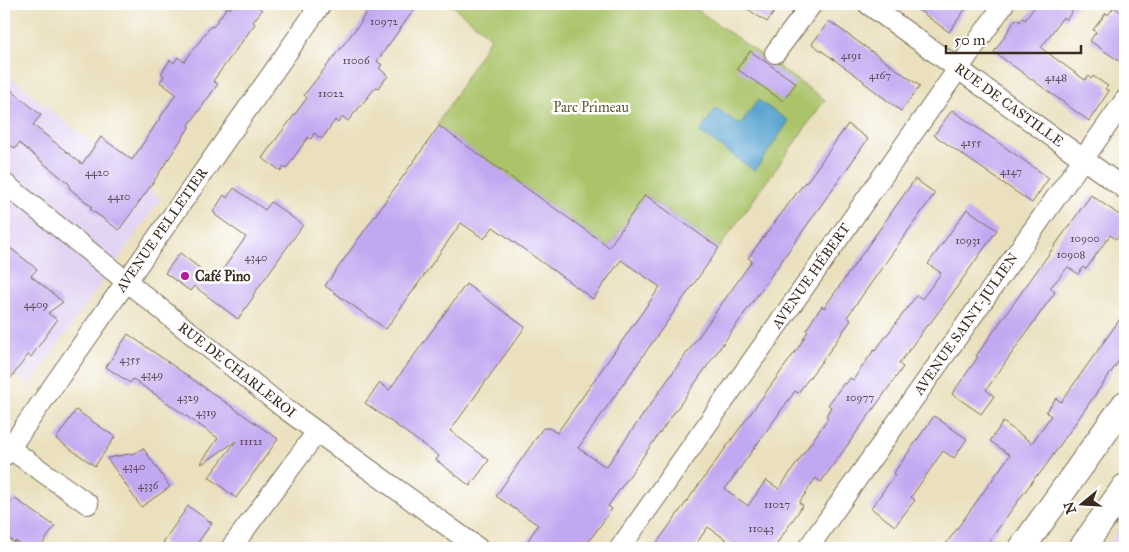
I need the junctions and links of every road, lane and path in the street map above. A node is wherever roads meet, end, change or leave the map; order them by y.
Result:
1 (321, 4) edge
2 (812, 4) edge
3 (868, 4) edge
4 (1004, 4) edge
5 (776, 53) dead end
6 (958, 68) junction
7 (1125, 100) edge
8 (1084, 158) junction
9 (4, 183) edge
10 (1125, 189) edge
11 (125, 282) junction
12 (1125, 404) edge
13 (317, 432) junction
14 (6, 452) edge
15 (1125, 487) edge
16 (88, 504) dead end
17 (231, 548) edge
18 (478, 548) edge
19 (620, 548) edge
20 (808, 548) edge
21 (1022, 548) edge
22 (1082, 548) edge

1 - 11 street, AVENUE PELLETIER
2 - 5 street
3 - 6 street, RUE DE CASTILLE
4 - 6 street, AVENUE HÉBERT
6 - 8 street, RUE DE CASTILLE
6 - 19 street, AVENUE HÉBERT
7 - 8 street, AVENUE SAINT-JULIEN
8 - 10 street, RUE DE CASTILLE
8 - 20 street, AVENUE SAINT-JULIEN
9 - 11 street, RUE DE CHARLEROI
11 - 13 street, RUE DE CHARLEROI
11 - 14 street, AVENUE PELLETIER
12 - 21 main road
13 - 17 street
13 - 18 street, RUE DE CHARLEROI
14 - 16 street
15 - 22 main road

